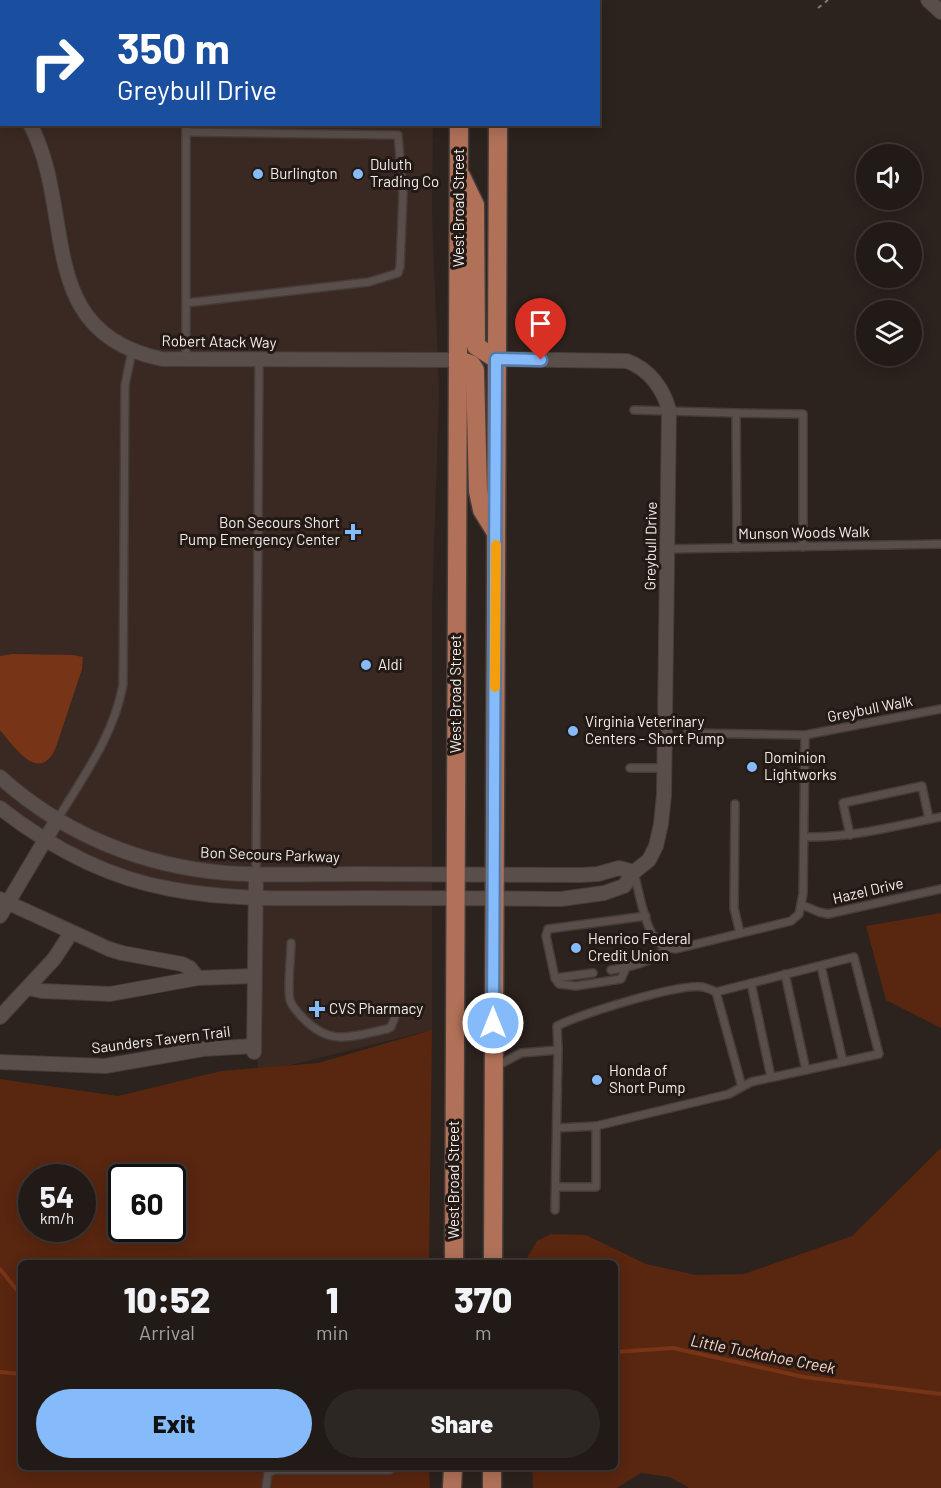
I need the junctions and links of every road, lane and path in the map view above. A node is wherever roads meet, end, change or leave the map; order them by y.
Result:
1 (828, 0) edge
2 (928, 0) edge
3 (818, 8) dead end
4 (941, 12) edge
5 (31, 126) edge
6 (459, 126) edge
7 (498, 126) edge
8 (186, 128) edge
9 (459, 172) junction
10 (186, 303) junction
11 (132, 351) junction
12 (186, 358) junction
13 (259, 359) junction
14 (496, 359) junction
15 (458, 360) junction
16 (634, 410) dead end
17 (669, 410) junction
18 (736, 413) junction
19 (496, 532) junction
20 (941, 544) edge
21 (803, 547) junction
22 (737, 548) junction
23 (667, 549) junction
24 (941, 709) edge
25 (687, 732) dead end
26 (805, 735) junction
27 (630, 768) dead end
28 (664, 768) junction
29 (0, 777) edge
30 (735, 804) dead end
31 (0, 808) edge
32 (941, 817) edge
33 (929, 819) junction
34 (57, 820) junction
35 (850, 835) junction
36 (804, 837) junction
37 (45, 840) junction
38 (634, 872) junction
39 (256, 874) junction
40 (455, 874) junction
41 (494, 874) junction
42 (941, 889) edge
43 (255, 897) junction
44 (456, 898) junction
45 (494, 898) junction
46 (4, 901) edge
47 (802, 905) junction
48 (0, 916) edge
49 (646, 916) junction
50 (71, 933) junction
51 (740, 933) junction
52 (291, 943) dead end
53 (667, 948) junction
54 (821, 966) junction
55 (626, 968) junction
56 (611, 970) dead end
57 (593, 973) dead end
58 (785, 974) junction
59 (254, 976) junction
60 (198, 978) junction
61 (555, 978) junction
62 (751, 983) junction
63 (28, 988) junction
64 (716, 992) junction
65 (0, 1017) edge
66 (395, 1017) dead end
67 (558, 1050) junction
68 (0, 1062) edge
69 (843, 1062) junction
70 (493, 1068) junction
71 (806, 1070) junction
72 (771, 1077) junction
73 (742, 1086) junction
74 (596, 1126) junction
75 (557, 1128) junction
76 (556, 1187) junction
77 (555, 1210) dead end
78 (454, 1260) edge
79 (493, 1260) edge
80 (275, 1470) edge
81 (275, 1470) edge
82 (390, 1470) edge
83 (453, 1470) edge
84 (492, 1470) edge
85 (266, 1488) edge
86 (453, 1488) edge
87 (492, 1488) edge

1 - 3 path
2 - 4 street
5 - 11 street, Robert Atack Way
6 - 9 main road, West Broad Street
7 - 14 main road
8 - 10 lane
8 - 10 lane
9 - 14 main road
9 - 15 main road, West Broad Street
10 - 12 lane
11 - 12 street, Robert Atack Way
11 - 34 lane
12 - 13 street, Robert Atack Way
13 - 15 street, Robert Atack Way
13 - 39 lane
14 - 17 street, Greybull Drive
14 - 19 main road
15 - 19 main road
15 - 40 main road, West Broad Street
16 - 17 lane
17 - 18 lane
17 - 23 street, Greybull Drive
18 - 21 lane
18 - 22 lane
19 - 41 main road
20 - 21 lane, Munson Woods Walk
21 - 22 lane, Munson Woods Walk
22 - 23 lane, Munson Woods Walk
23 - 28 street, Greybull Drive
24 - 26 lane, Greybull Walk
25 - 26 lane, Greybull Walk
26 - 36 lane
27 - 28 lane
28 - 38 street, Greybull Drive
29 - 34 street, Bon Secours Parkway
30 - 51 lane
31 - 37 street
32 - 33 lane
33 - 35 lane
33 - 35 lane
34 - 37 street
34 - 39 street, Bon Secours Parkway
35 - 36 lane
36 - 47 lane
37 - 43 street
37 - 46 street
38 - 41 street
38 - 45 street, Greybull Drive
38 - 49 lane
39 - 40 street, Bon Secours Parkway
39 - 43 street
40 - 41 street, Bon Secours Parkway
40 - 44 main road, West Broad Street
41 - 45 main road
42 - 47 lane, Hazel Drive
43 - 44 street
43 - 59 street
44 - 45 street, Greybull Drive
44 - 78 main road, West Broad Street
45 - 70 main road
46 - 48 street
46 - 50 street
47 - 51 lane
49 - 53 lane
49 - 61 lane
50 - 60 street
50 - 63 street
51 - 53 lane
52 - 66 lane
53 - 55 lane
54 - 58 lane
54 - 69 lane
54 - 69 lane
55 - 56 lane
55 - 61 lane
57 - 61 lane
58 - 62 lane
58 - 71 lane
59 - 60 street
59 - 68 street, Saunders Tavern Trail
60 - 63 street
62 - 64 lane
62 - 72 lane
63 - 65 street
64 - 67 lane
64 - 73 lane
67 - 70 lane
67 - 75 lane
69 - 71 lane
70 - 79 main road
71 - 72 lane
72 - 73 lane
73 - 74 lane
74 - 75 lane
74 - 76 lane
75 - 76 lane
76 - 77 lane
80 - 85 lane
81 - 82 lane
83 - 86 main road
84 - 87 main road

